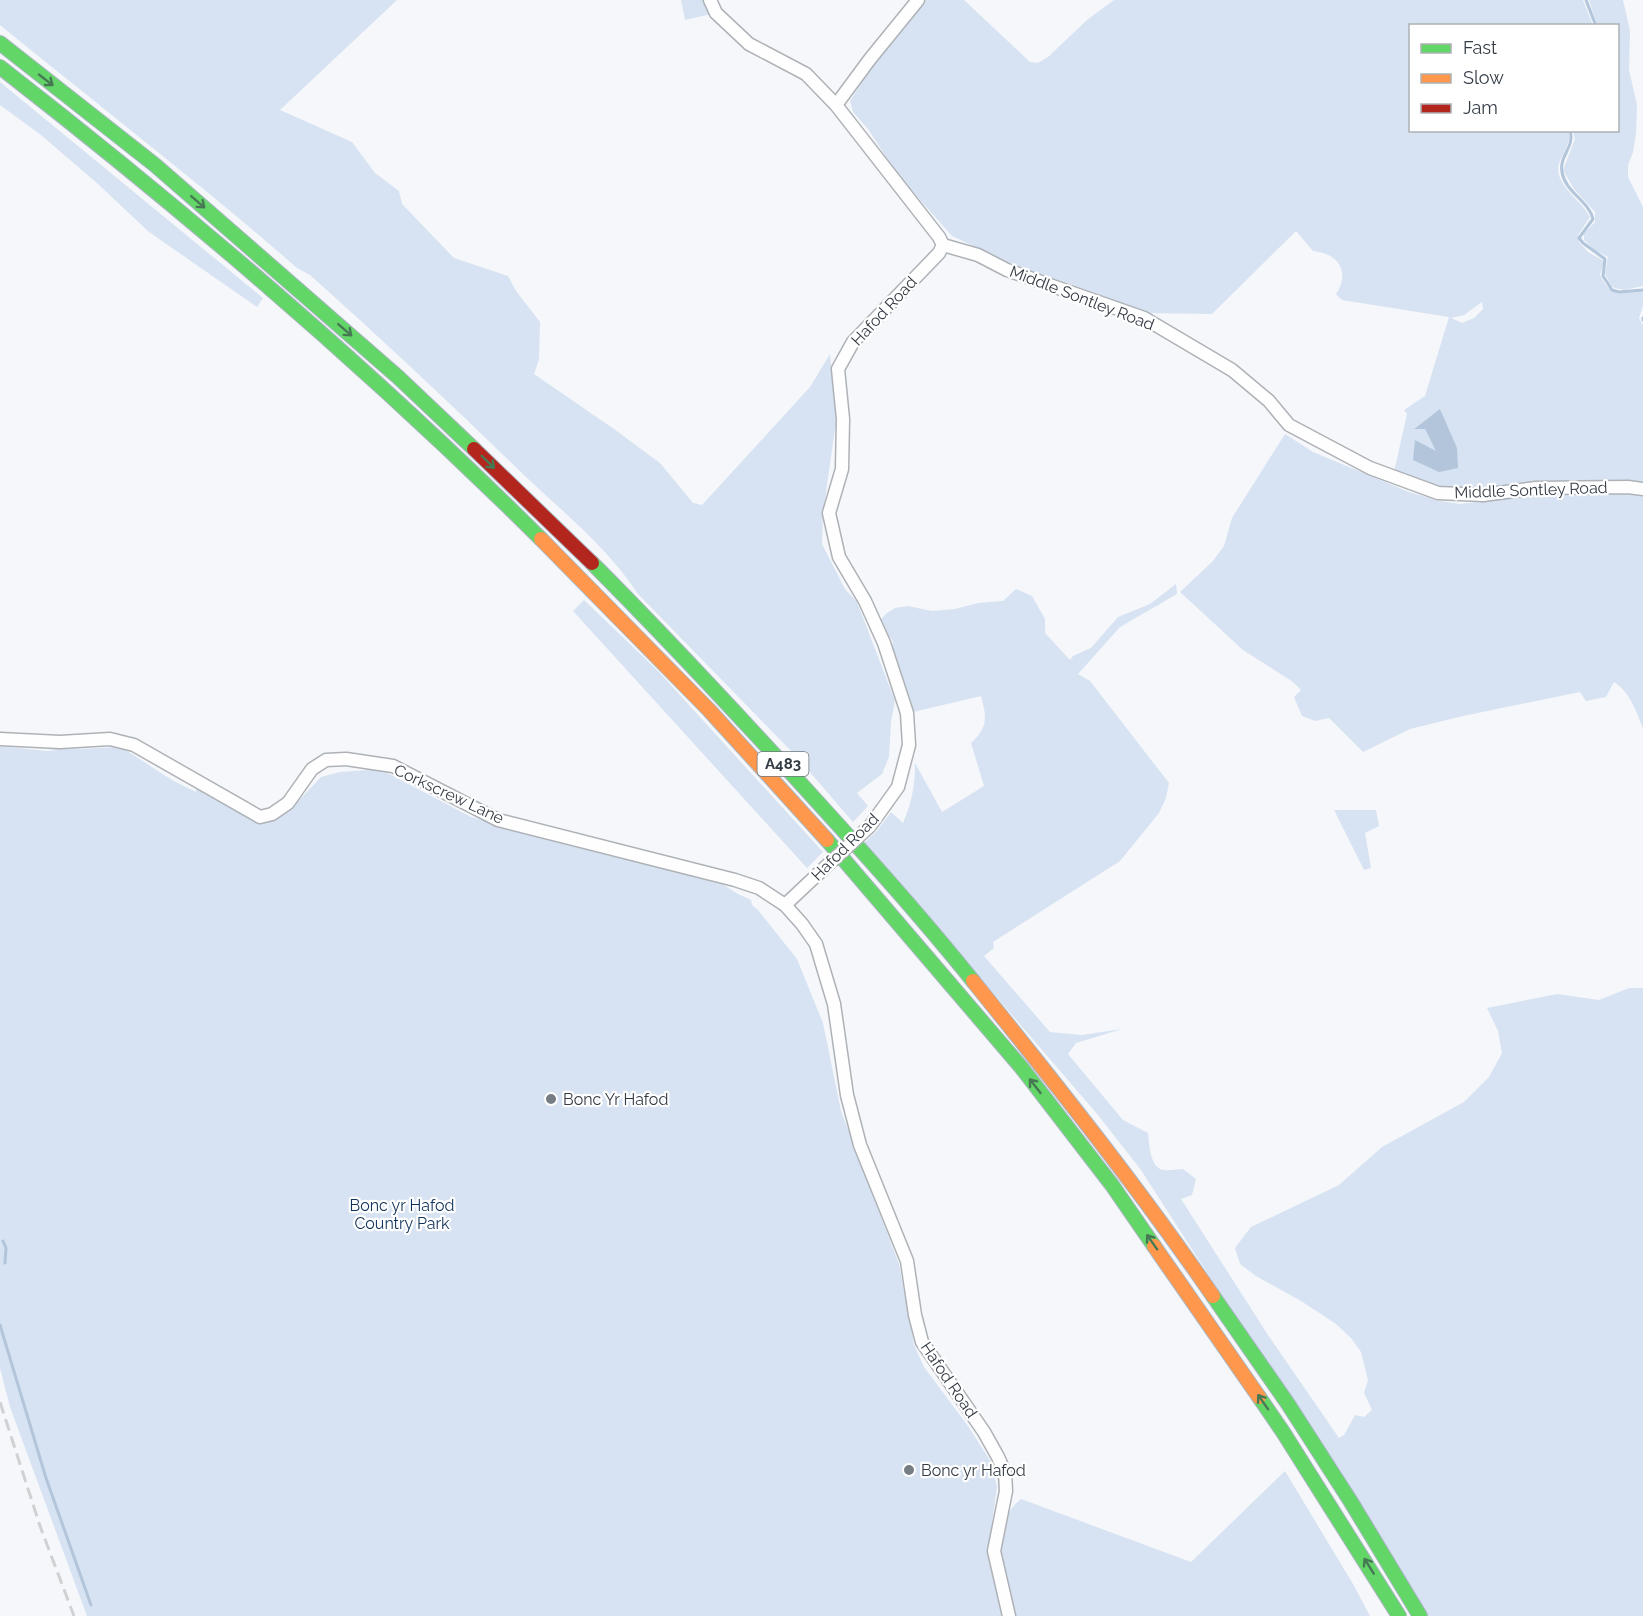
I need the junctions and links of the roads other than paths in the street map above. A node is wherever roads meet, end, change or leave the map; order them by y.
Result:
1 (710, 0) edge
2 (918, 0) edge
3 (0, 44) edge
4 (0, 67) edge
5 (836, 105) junction
6 (943, 245) junction
7 (1643, 489) edge
8 (0, 739) edge
9 (785, 905) junction
10 (1009, 1616) edge
11 (1399, 1616) edge
12 (1420, 1616) edge

1 - 5 street
2 - 5 street
3 -> 12 highway, A483
11 -> 4 highway, A483
5 - 6 street
6 - 7 street, Middle Sontley Road
6 - 9 street, Hafod Road, bridge
8 - 9 street, Corkscrew Lane
9 - 10 street, Hafod Road

